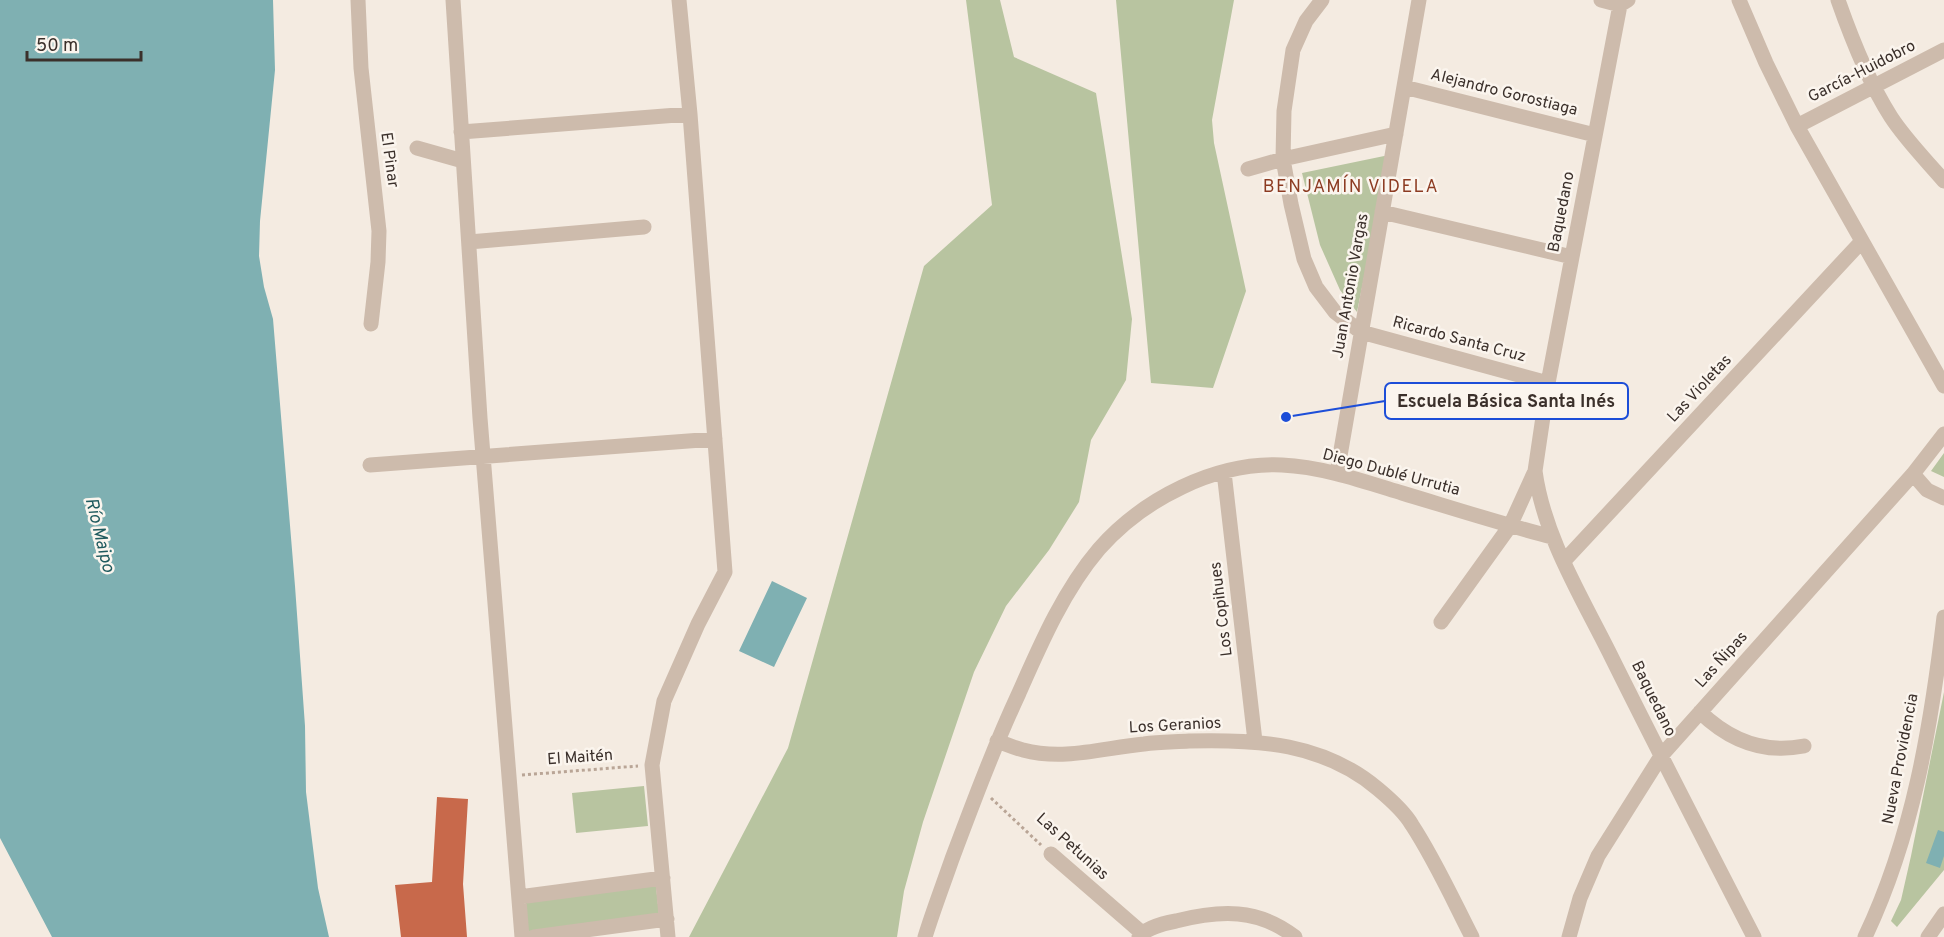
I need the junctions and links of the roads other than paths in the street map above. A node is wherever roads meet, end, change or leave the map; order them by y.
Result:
1 (358, 0) edge
2 (453, 0) edge
3 (679, 0) edge
4 (1322, 0) edge
5 (1419, 0) edge
6 (1601, 0) edge
7 (1739, 0) edge
8 (1838, 0) edge
9 (1624, 3) edge
10 (1944, 50) edge
11 (1874, 86) junction
12 (1404, 87) junction
13 (690, 114) junction
14 (1797, 126) junction
15 (461, 132) junction
16 (1396, 134) junction
17 (1595, 135) junction
18 (417, 148) dead end
19 (1283, 159) junction
20 (463, 161) junction
21 (1248, 169) dead end
22 (1944, 181) edge
23 (1382, 212) junction
24 (644, 227) dead end
25 (1862, 241) junction
26 (469, 242) junction
27 (1572, 257) junction
28 (371, 324) dead end
29 (1361, 332) junction
30 (1548, 383) junction
31 (1944, 386) edge
32 (1944, 434) edge
33 (715, 439) junction
34 (483, 457) junction
35 (370, 465) dead end
36 (1535, 471) junction
37 (1224, 472) junction
38 (1337, 473) junction
39 (1913, 474) junction
40 (1944, 498) edge
41 (1510, 526) junction
42 (1552, 537) junction
43 (1564, 561) junction
44 (1944, 617) edge
45 (1442, 622) dead end
46 (1700, 712) junction
47 (997, 741) junction
48 (1255, 741) junction
49 (1804, 746) dead end
50 (1661, 756) junction
51 (1051, 854) road end
52 (663, 878) junction
53 (519, 897) junction
54 (1944, 914) edge
55 (667, 919) junction
56 (1141, 936) edge
57 (522, 937) edge
58 (534, 937) edge
59 (668, 937) edge
60 (925, 937) edge
61 (1295, 937) edge
62 (1472, 937) edge
63 (1569, 937) edge
64 (1754, 937) edge
65 (1865, 937) edge
66 (1929, 937) edge

1 - 28 street, El Pinar
2 - 15 street
3 - 13 street
4 - 19 street
5 - 12 street, Juan Antonio Vargas
6 - 9 street
7 - 14 street
8 - 11 street
9 - 17 street, Baquedano
10 - 11 street, García-Huidobro
11 - 14 street, García-Huidobro
11 - 22 street
12 - 16 street, Juan Antonio Vargas
12 - 17 street, Alejandro Gorostiaga
13 - 15 street
13 - 33 street
14 - 25 street
15 - 20 street
16 - 19 street
16 - 23 street, Juan Antonio Vargas
17 - 27 street, Baquedano
18 - 20 street
19 - 21 street
19 - 29 street
20 - 26 street
23 - 27 street
23 - 29 street, Juan Antonio Vargas
24 - 26 street
25 - 31 street
25 - 43 street, Las Violetas
26 - 34 street
27 - 30 street, Baquedano
29 - 30 street, Ricardo Santa Cruz
29 - 38 street, Juan Antonio Vargas
30 - 36 street, Baquedano
32 - 39 street, Las Ñipas
33 - 34 street
33 - 52 street
34 - 35 street
34 - 53 street
36 - 41 street, Baquedano
36 - 42 street, Baquedano
37 - 38 street, Diego Dublé Urrutia
37 - 47 street, Diego Dublé Urrutia
37 - 48 street, Los Copihues
38 - 41 street, Diego Dublé Urrutia
39 - 40 street
39 - 46 street, Las Ñipas
41 - 42 street, Diego Dublé Urrutia
41 - 45 street, Baquedano
42 - 43 street, Baquedano
43 - 50 street, Baquedano
44 - 65 street, Nueva Providencia
46 - 49 street
46 - 50 street, Las Ñipas
47 - 48 street, Los Geranios
47 - 60 street
48 - 62 street, Los Geranios
50 - 63 street, Las Ñipas
50 - 64 street, Baquedano
51 - 56 street, Las Petunias
52 - 53 street
52 - 55 street
53 - 57 street
54 - 66 street
55 - 58 street
55 - 59 street
56 - 61 street

